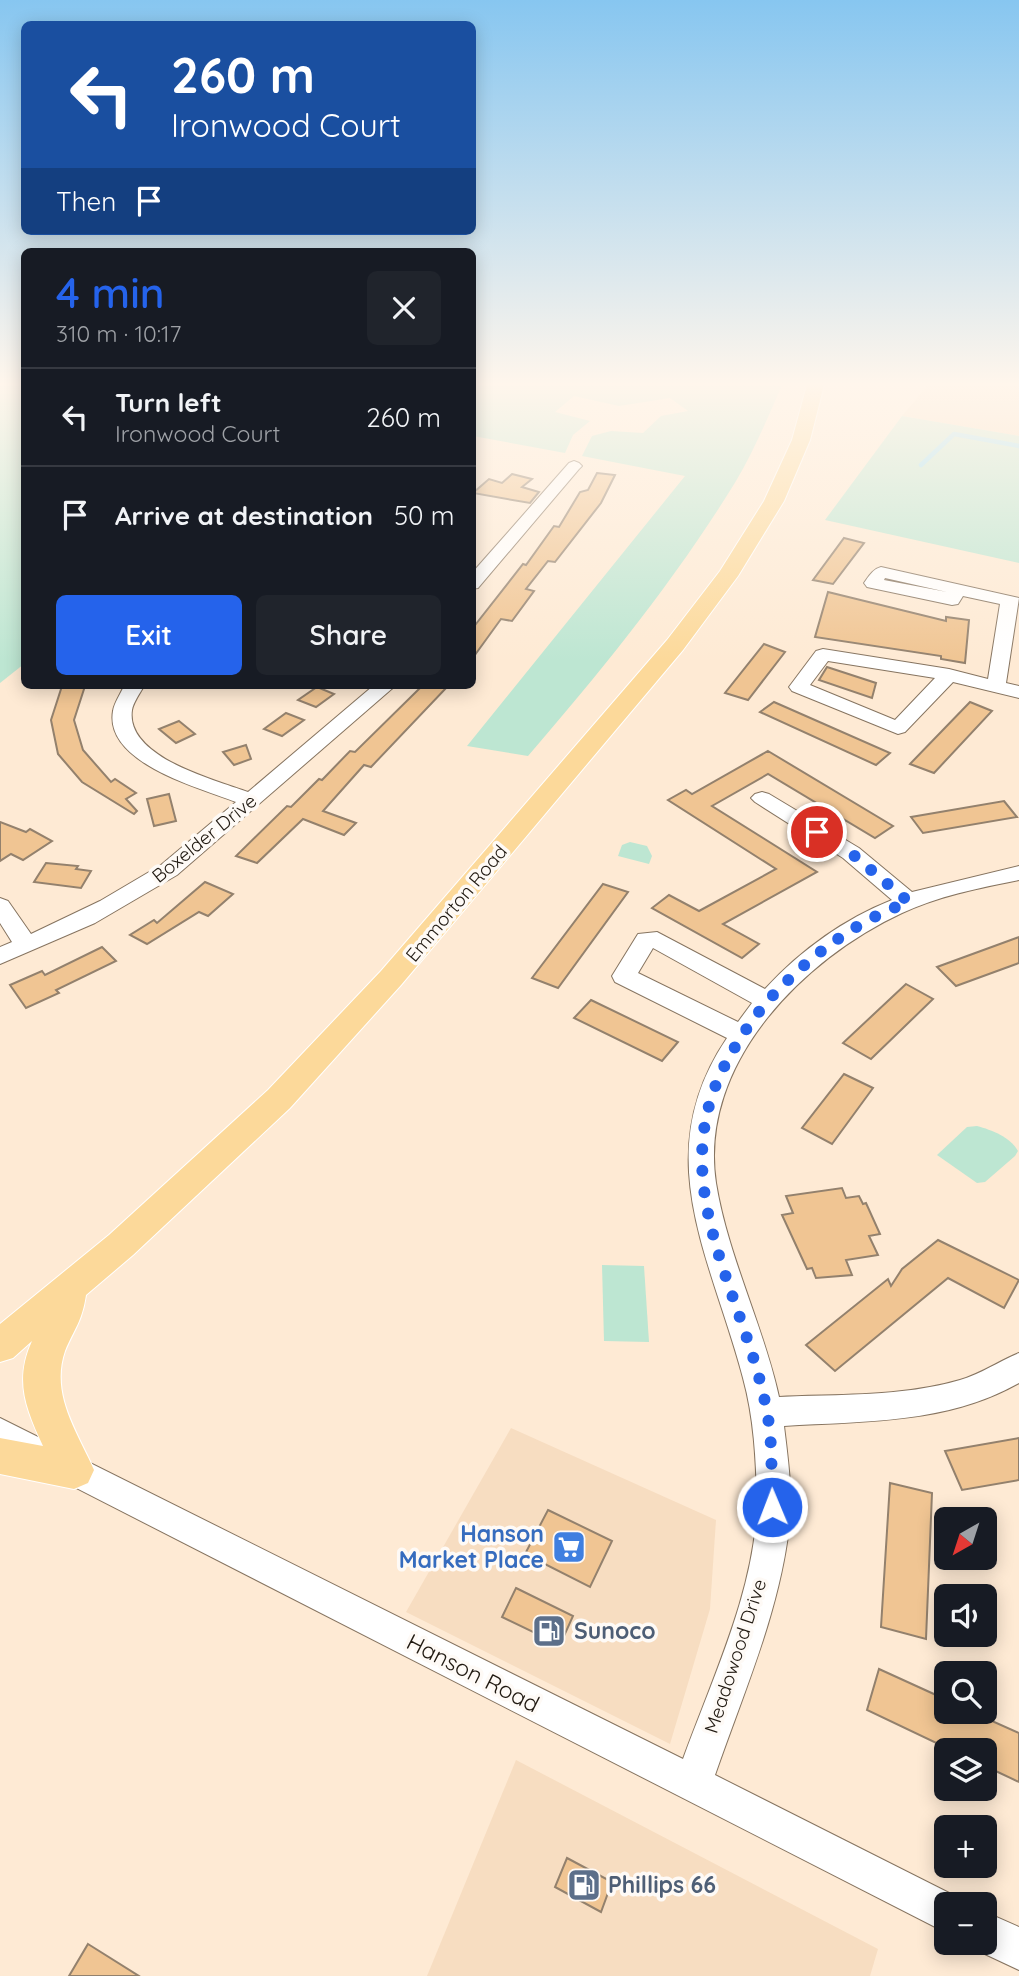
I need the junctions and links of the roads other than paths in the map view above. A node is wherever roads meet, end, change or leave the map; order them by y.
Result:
1 (564, 477) edge
2 (784, 477) edge
3 (476, 550) edge
4 (495, 556) junction
5 (476, 579) edge
6 (958, 589) dead end
7 (1014, 602) edge
8 (1012, 633) edge
9 (949, 675) junction
10 (996, 686) junction
11 (132, 689) edge
12 (381, 689) edge
13 (1019, 692) edge
14 (762, 798) dead end
15 (251, 800) junction
16 (1019, 873) edge
17 (909, 902) junction
18 (0, 906) edge
19 (27, 945) junction
20 (0, 956) edge
21 (768, 1001) junction
22 (742, 1035) junction
23 (69, 1290) junction
24 (17, 1324) edge
25 (0, 1346) edge
26 (1019, 1367) edge
27 (767, 1412) junction
28 (0, 1433) edge
29 (0, 1456) edge
30 (74, 1470) junction
31 (692, 1784) junction
32 (934, 1906) edge
33 (997, 1938) edge
34 (1019, 1949) edge

1 - 4 street
2 - 23 main road, Emmorton Road
3 - 4 street
4 - 5 street
6 - 7 street
7 - 8 street
8 - 10 street
9 - 9 street
9 - 10 street
10 - 13 street
11 - 15 street
12 - 15 street, Boxelder Drive
14 - 17 street
15 - 19 street, Boxelder Drive
16 - 17 street, Meadowood Drive
17 - 21 street, Meadowood Drive
18 - 19 street
19 - 20 street, Boxelder Drive
21 - 22 street, Meadowood Drive
21 - 22 street
22 - 27 street, Meadowood Drive
23 - 24 main road, Emmorton Road
23 - 30 main road
24 - 25 main road, Emmorton Road
26 - 27 street
27 - 31 street, Meadowood Drive
28 - 30 street, Hanson Road
29 - 30 main road
30 - 31 street, Hanson Road
31 - 32 street, Hanson Road
33 - 34 street

